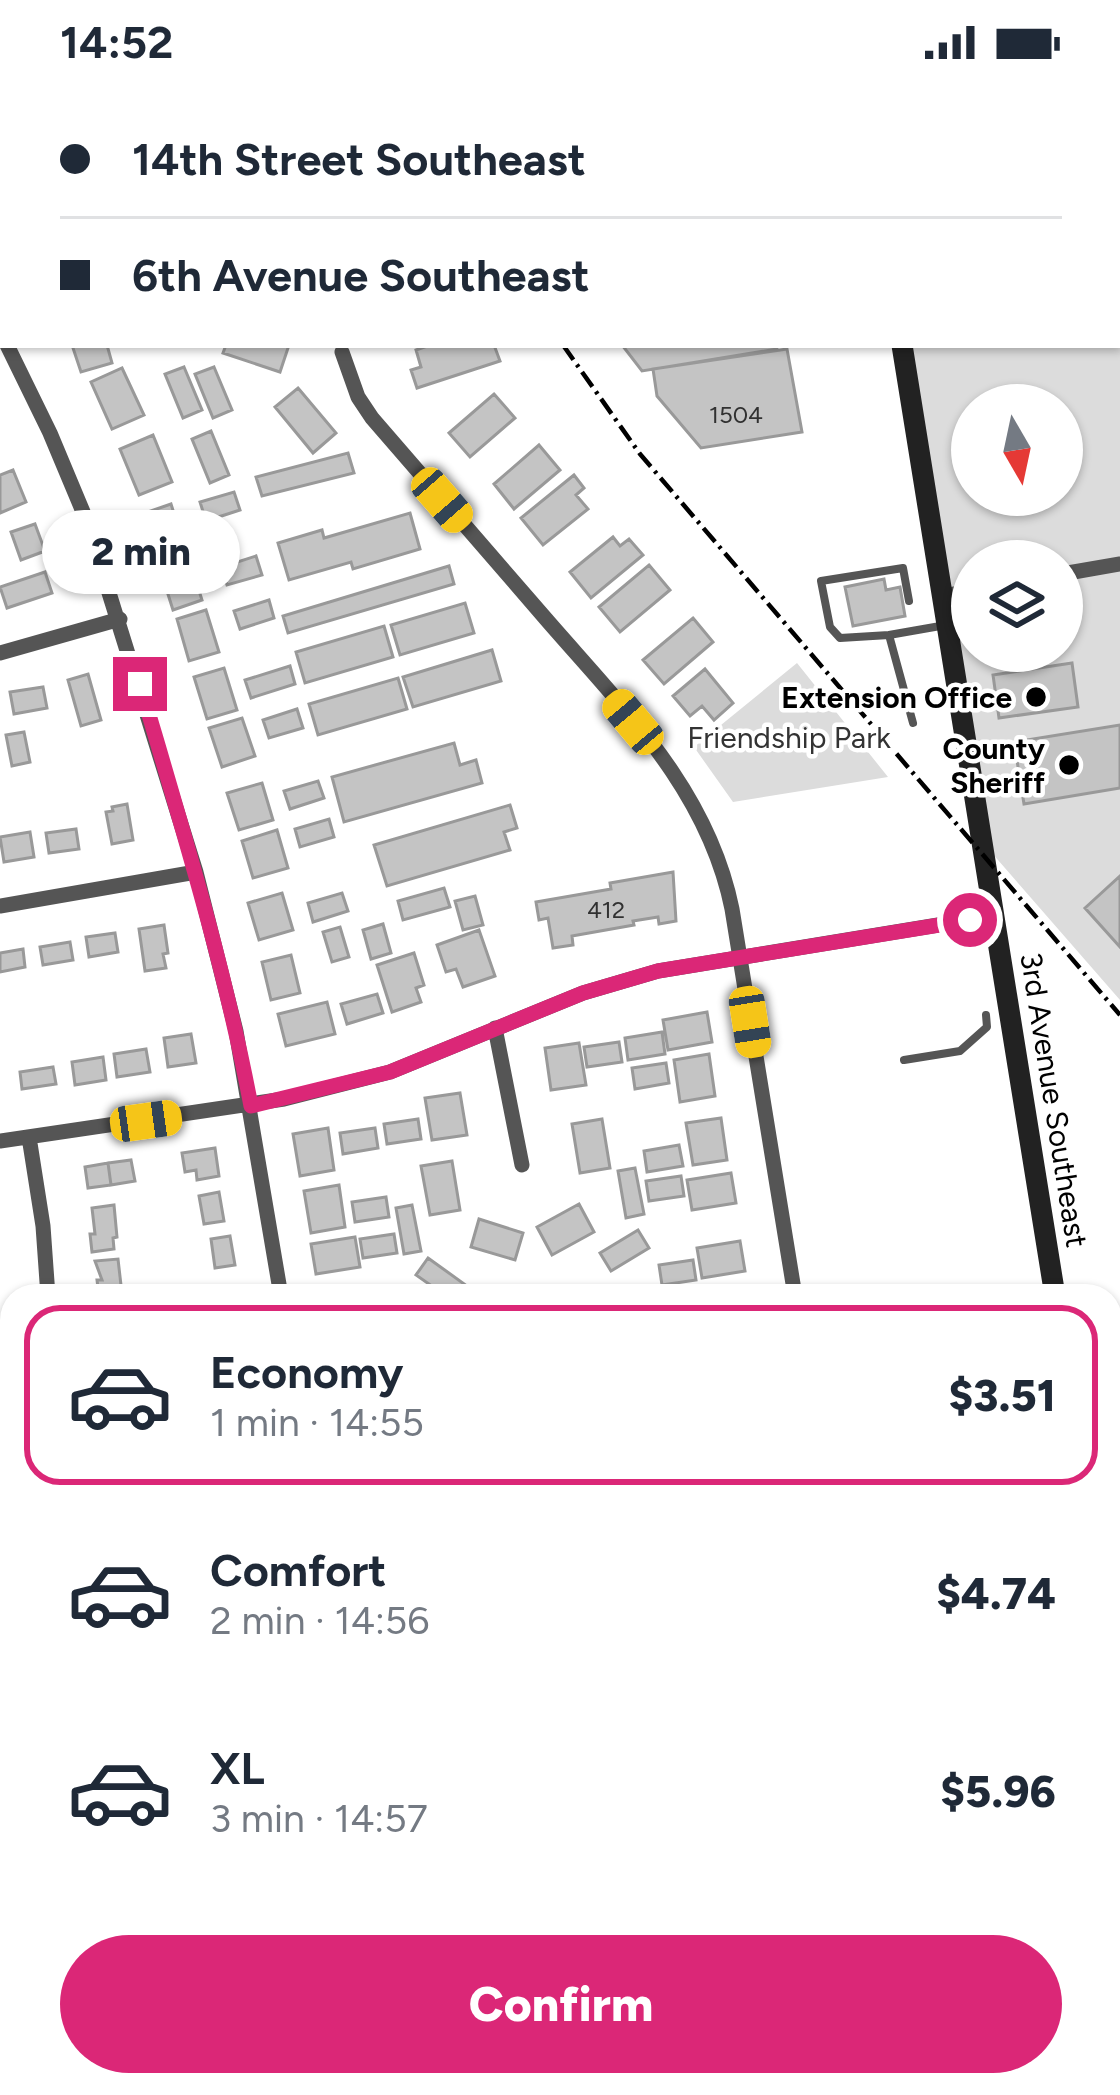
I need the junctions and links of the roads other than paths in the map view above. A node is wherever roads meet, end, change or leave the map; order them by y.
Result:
1 (8, 348) edge
2 (902, 348) edge
3 (342, 352) dead end
4 (1120, 564) edge
5 (1083, 570) edge
6 (951, 595) edge
7 (943, 596) junction
8 (909, 601) dead end
9 (120, 619) junction
10 (947, 625) junction
11 (889, 635) junction
12 (0, 652) edge
13 (914, 723) dead end
14 (196, 872) junction
15 (0, 905) edge
16 (993, 916) junction
17 (740, 957) junction
18 (986, 1015) dead end
19 (495, 1028) junction
20 (904, 1060) dead end
21 (251, 1106) junction
22 (29, 1137) junction
23 (0, 1142) edge
24 (521, 1165) dead end
25 (47, 1284) edge
26 (279, 1284) edge
27 (793, 1284) edge
28 (1053, 1284) edge

1 - 9 street
2 - 7 main road, 3rd Avenue Southeast
3 - 17 street
4 - 5 street
6 - 7 street
7 - 10 main road, 3rd Avenue Southeast
8 - 11 lane
9 - 12 street
9 - 14 street
10 - 11 lane
10 - 16 main road, 3rd Avenue Southeast
11 - 13 lane
14 - 15 street
14 - 21 street
16 - 17 street
16 - 28 main road, 3rd Avenue Southeast
17 - 19 street
17 - 27 street
18 - 20 lane
19 - 21 street
19 - 24 street
21 - 22 street
21 - 26 street
22 - 23 street
22 - 25 street

